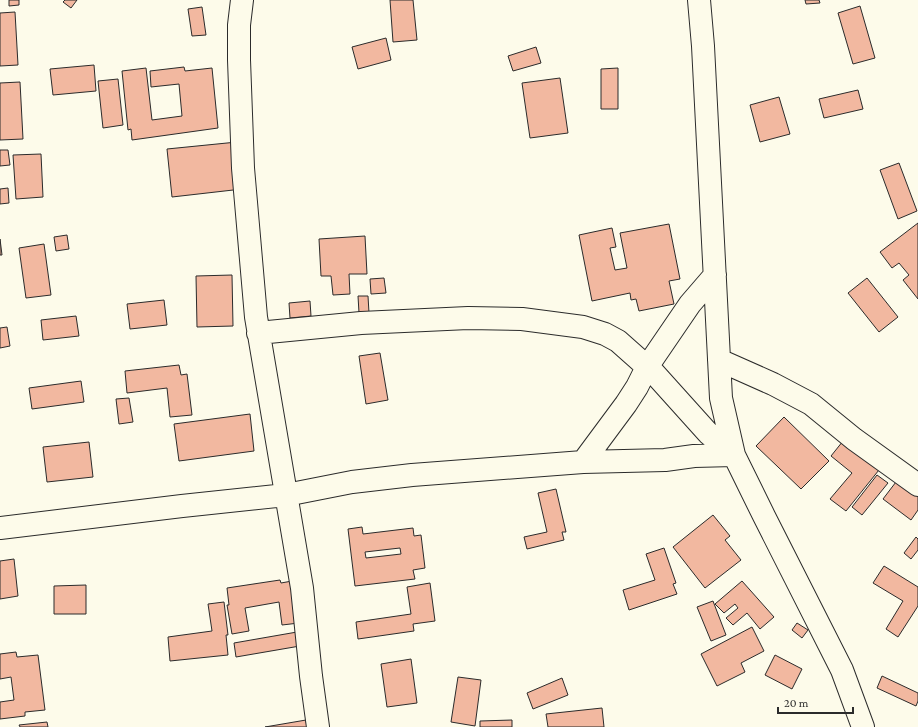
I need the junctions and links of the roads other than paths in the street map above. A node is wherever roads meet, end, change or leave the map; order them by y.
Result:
1 (242, 0) edge
2 (699, 0) edge
3 (714, 275) junction
4 (258, 333) junction
5 (719, 360) junction
6 (647, 367) junction
7 (734, 455) junction
8 (583, 462) junction
9 (918, 485) edge
10 (286, 495) junction
11 (0, 528) edge
12 (318, 727) edge
13 (862, 727) edge

1 - 4 street
2 - 3 street
3 - 5 street
3 - 6 street
4 - 6 street
4 - 10 street
5 - 7 street
5 - 9 street
6 - 7 street
6 - 8 street
7 - 8 street
7 - 13 street
8 - 10 street
10 - 11 street
10 - 12 street

